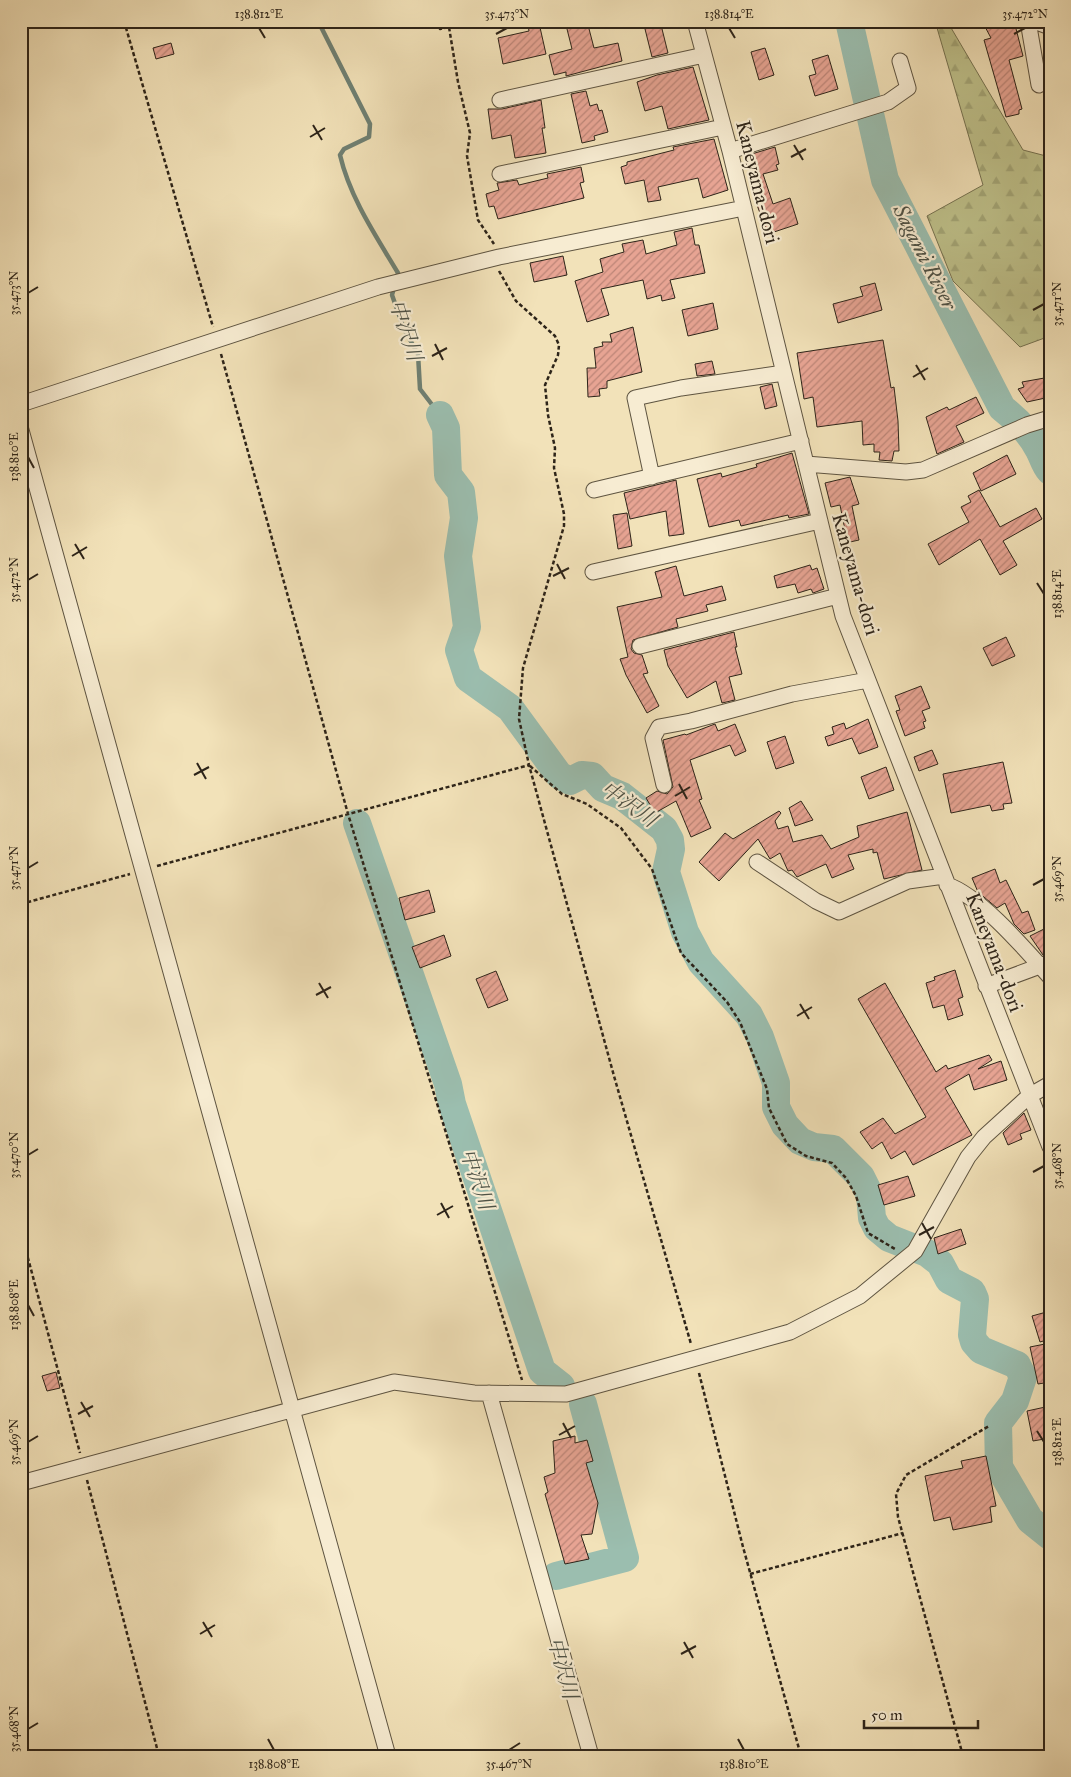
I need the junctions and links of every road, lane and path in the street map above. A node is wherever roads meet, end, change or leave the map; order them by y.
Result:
1 (124, 21) edge
2 (437, 21) edge
3 (448, 21) edge
4 (695, 21) edge
5 (1028, 21) edge
6 (1034, 21) edge
7 (448, 27) junction
8 (1050, 27) edge
9 (704, 55) junction
10 (900, 61) dead end
11 (1040, 85) dead end
12 (500, 100) dead end
13 (723, 127) junction
14 (730, 150) junction
15 (500, 174) dead end
16 (744, 208) junction
17 (497, 258) junction
18 (217, 340) junction
19 (784, 372) junction
20 (21, 404) edge
21 (1050, 418) edge
22 (21, 430) edge
23 (800, 441) junction
24 (806, 464) junction
25 (652, 477) junction
26 (594, 490) dead end
27 (820, 521) junction
28 (592, 572) dead end
29 (838, 596) junction
30 (640, 646) dead end
31 (868, 680) junction
32 (529, 765) junction
33 (664, 785) dead end
34 (348, 814) junction
35 (757, 862) dead end
36 (143, 870) junction
37 (945, 881) junction
38 (21, 904) edge
39 (1047, 969) edge
40 (986, 986) junction
41 (1050, 1084) edge
42 (1029, 1096) junction
43 (1050, 1147) edge
44 (21, 1232) edge
45 (908, 1256) junction
46 (695, 1358) junction
47 (489, 1393) junction
48 (527, 1394) junction
49 (292, 1410) junction
50 (989, 1426) dead end
51 (82, 1461) dead end
52 (87, 1480) dead end
53 (21, 1483) edge
54 (903, 1533) junction
55 (750, 1574) junction
56 (159, 1756) edge
57 (388, 1756) edge
58 (591, 1756) edge
59 (801, 1756) edge
60 (963, 1756) edge

1 - 18 path
2 - 7 path
3 - 7 path
4 - 9 street, Kaneyama-dori
5 - 11 street
6 - 8 street
7 - 17 path
9 - 12 street
9 - 13 street, Kaneyama-dori
10 - 14 street
13 - 14 street, Kaneyama-dori
13 - 15 street
14 - 16 street, Kaneyama-dori
16 - 17 street
16 - 19 street, Kaneyama-dori
17 - 18 street
17 - 32 path
18 - 20 street
18 - 34 path
19 - 23 street, Kaneyama-dori
19 - 25 street
21 - 24 street
22 - 36 street
23 - 24 street, Kaneyama-dori
23 - 25 street
24 - 27 street, Kaneyama-dori
25 - 26 street
27 - 28 street
27 - 29 street, Kaneyama-dori
29 - 30 street
29 - 31 street, Kaneyama-dori
31 - 33 street
31 - 37 street, Kaneyama-dori
32 - 34 path
32 - 45 path
32 - 46 path
34 - 36 path
34 - 48 path
35 - 37 street
36 - 38 path
36 - 49 street
37 - 39 street
37 - 40 street, Kaneyama-dori
39 - 40 street
40 - 42 street, Kaneyama-dori
41 - 42 street
42 - 43 street, Kaneyama-dori
42 - 45 street
44 - 51 path
45 - 46 street
46 - 48 street
46 - 55 path
47 - 48 street
47 - 49 street
47 - 58 street
49 - 53 street
49 - 57 street
50 - 54 path
52 - 56 path
54 - 55 path
54 - 60 path
55 - 59 path

